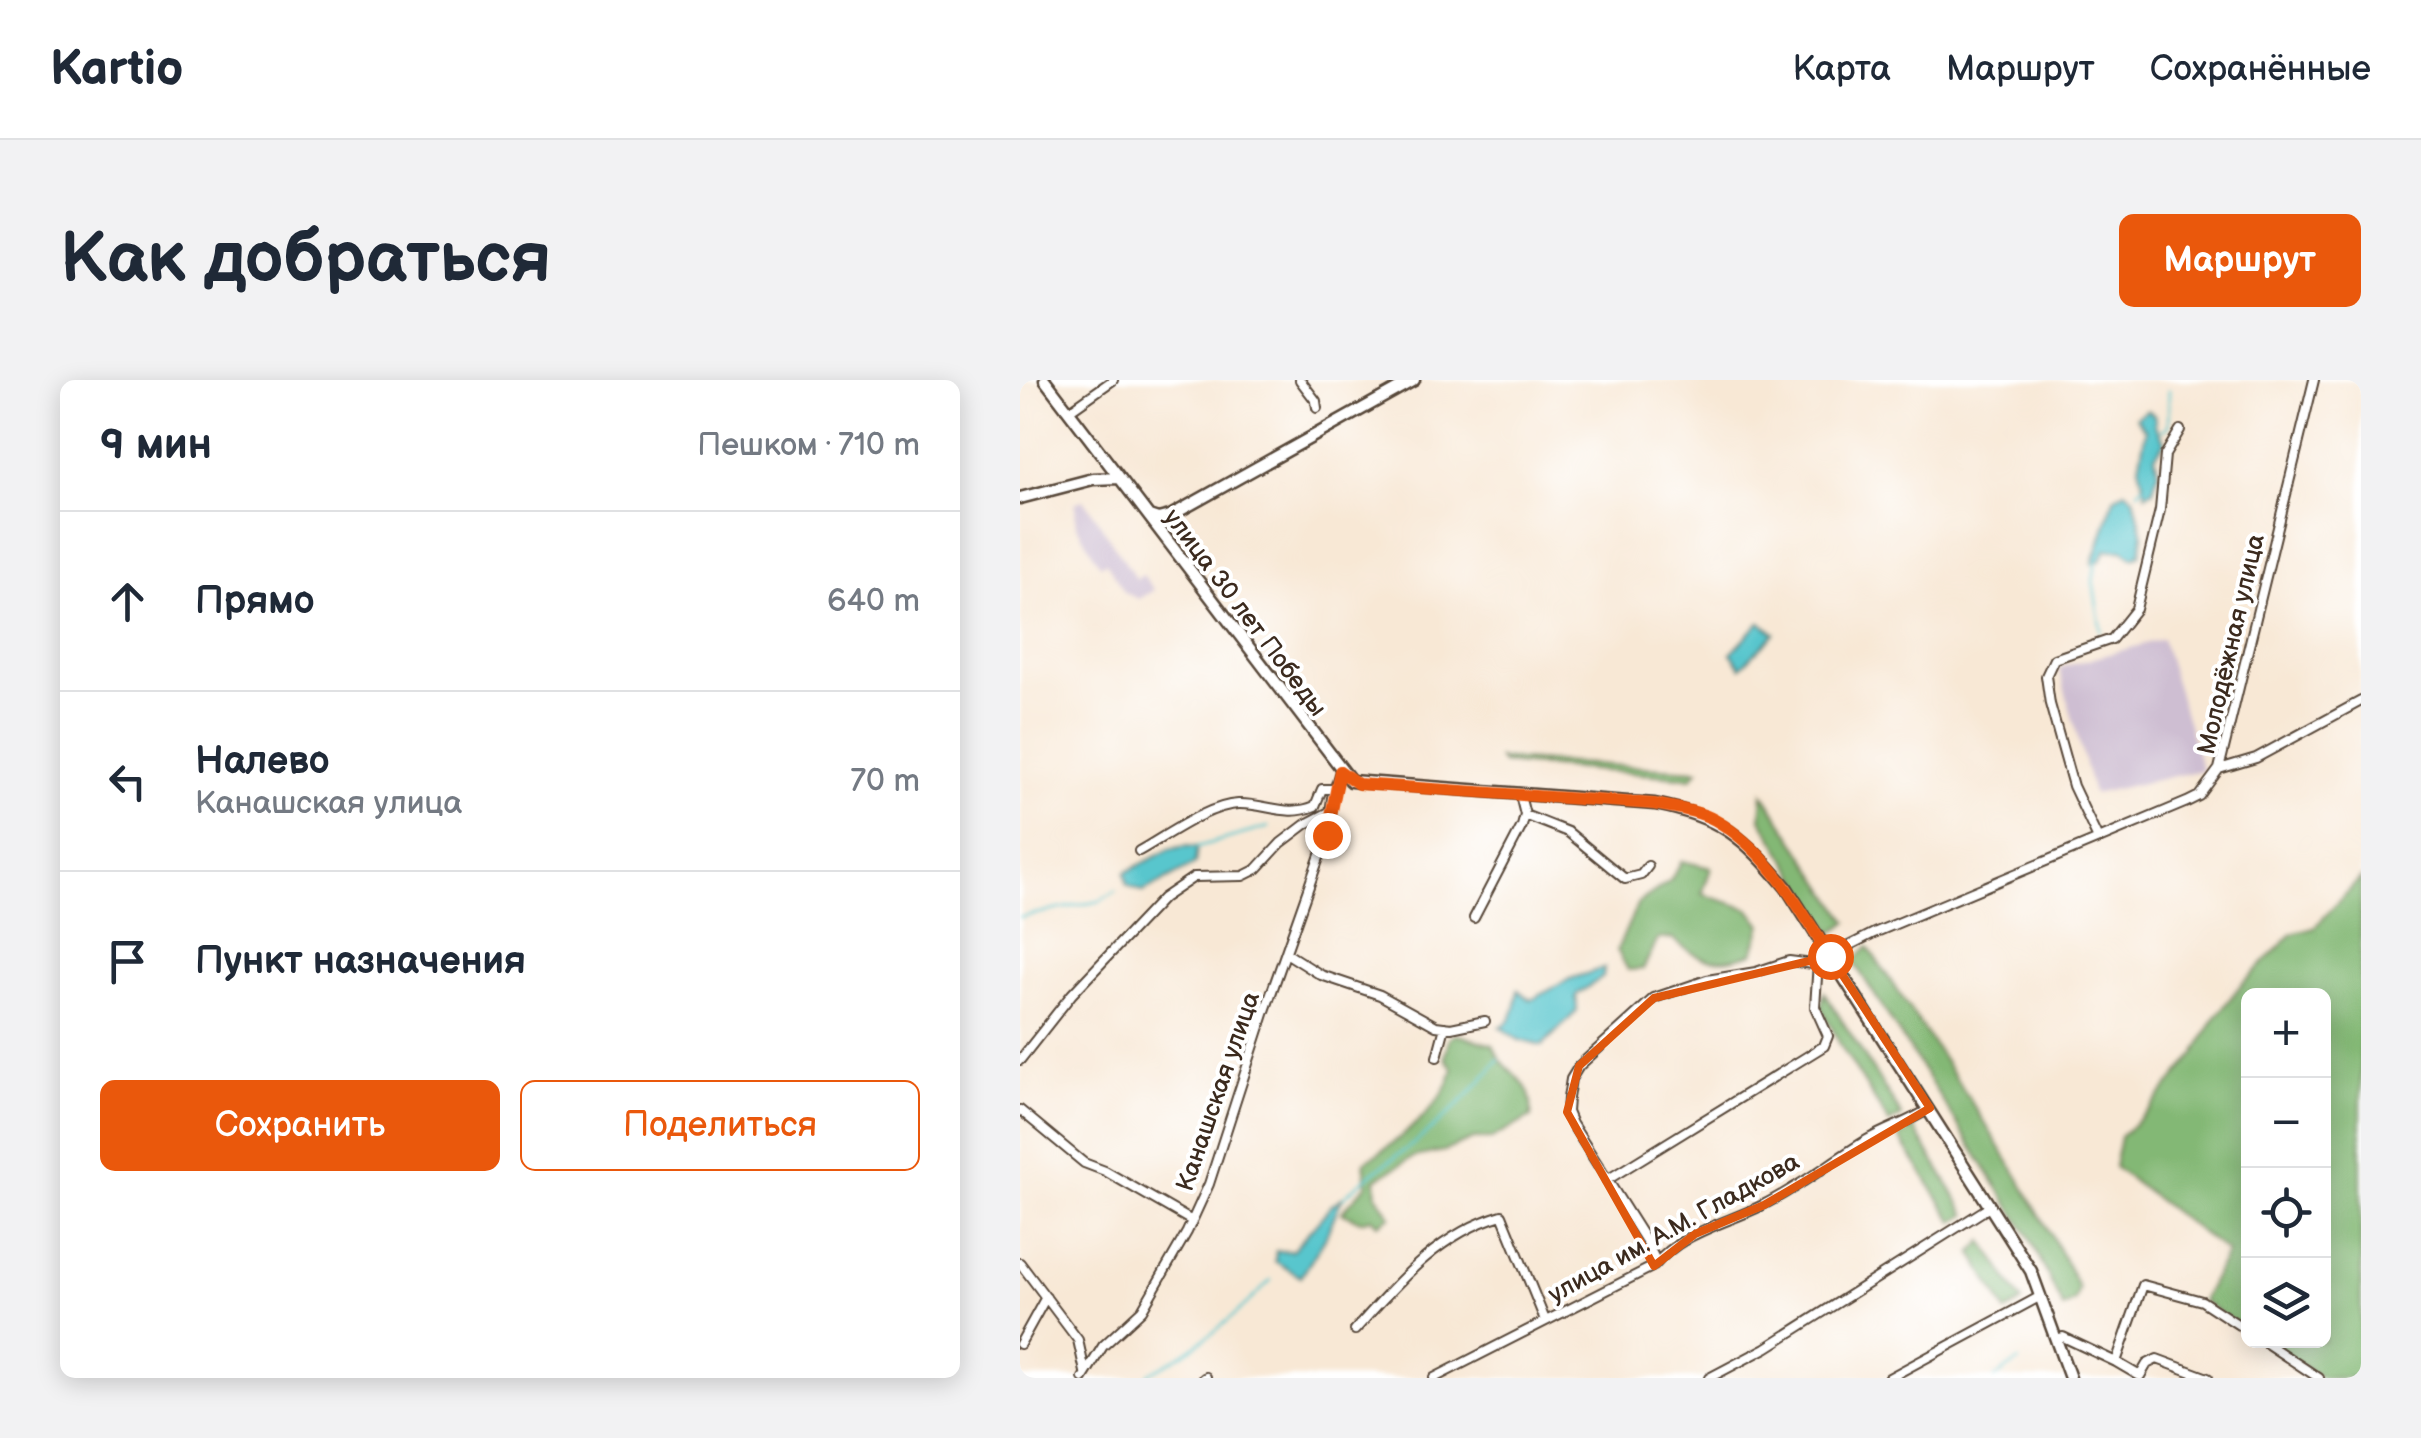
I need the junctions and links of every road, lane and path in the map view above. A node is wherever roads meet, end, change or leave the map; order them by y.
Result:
1 (1045, 380) edge
2 (1113, 380) edge
3 (1300, 380) edge
4 (1414, 380) edge
5 (2314, 380) edge
6 (1317, 408) dead end
7 (1068, 411) junction
8 (2180, 430) dead end
9 (1100, 453) junction
10 (1118, 478) junction
11 (1093, 479) junction
12 (1020, 498) edge
13 (1178, 512) junction
14 (1148, 515) junction
15 (1166, 539) junction
16 (2361, 700) edge
17 (2219, 768) junction
18 (1340, 771) junction
19 (1334, 789) junction
20 (1520, 795) junction
21 (1331, 812) junction
22 (1525, 815) junction
23 (2098, 839) junction
24 (1139, 851) dead end
25 (1648, 866) dead end
26 (1474, 918) dead end
27 (1286, 953) junction
28 (1830, 956) junction
29 (1818, 962) junction
30 (1485, 1021) dead end
31 (1445, 1027) junction
32 (1437, 1057) dead end
33 (1020, 1060) edge
34 (1930, 1108) junction
35 (1020, 1110) edge
36 (1607, 1180) junction
37 (1990, 1206) junction
38 (1192, 1222) junction
39 (1020, 1263) edge
40 (1654, 1266) junction
41 (2041, 1296) junction
42 (1046, 1297) junction
43 (1546, 1320) junction
44 (2241, 1326) edge
45 (1356, 1330) dead end
46 (2057, 1338) junction
47 (1078, 1340) junction
48 (1020, 1344) edge
49 (1103, 1346) junction
50 (2275, 1348) edge
51 (2116, 1362) junction
52 (1084, 1375) edge
53 (1434, 1378) edge
54 (1709, 1378) edge
55 (1889, 1378) edge
56 (2070, 1378) edge
57 (2208, 1378) edge
58 (2318, 1378) edge

1 - 7 street
2 - 7 street
3 - 6 street
4 - 13 street
5 - 17 street, Молодёжная улица
7 - 9 street, улица 30 лет Победы
8 - 23 street
9 - 10 street, улица 30 лет Победы
9 - 11 street
10 - 11 street
10 - 14 street, улица 30 лет Победы
11 - 12 street
13 - 14 street
13 - 15 street
14 - 15 street, улица 30 лет Победы
15 - 18 street, улица 30 лет Победы
16 - 17 street, Молодёжная улица
17 - 23 street
18 - 19 street, Канашская улица
18 - 20 street
19 - 21 street, Канашская улица
19 - 24 street
20 - 22 street
20 - 28 street
21 - 27 street, Канашская улица
21 - 33 street
22 - 25 street
22 - 26 street
23 - 28 street
27 - 31 street
27 - 38 street, Канашская улица
28 - 29 street
28 - 34 street
29 - 36 street
29 - 36 street
30 - 31 street
31 - 32 street
34 - 37 street
34 - 40 street, улица им. А.М. Гладкова
35 - 38 street
36 - 40 street
37 - 41 street
37 - 54 street
38 - 49 street, Канашская улица
39 - 42 street
40 - 43 street, улица им. А.М. Гладкова
41 - 46 street
41 - 55 street
42 - 47 street
42 - 48 street
43 - 45 street
43 - 53 street, улица им. А.М. Гладкова
44 - 51 street
46 - 51 street
46 - 56 street
47 - 49 street
47 - 52 street
49 - 52 street, Канашская улица
50 - 58 street
51 - 57 street

